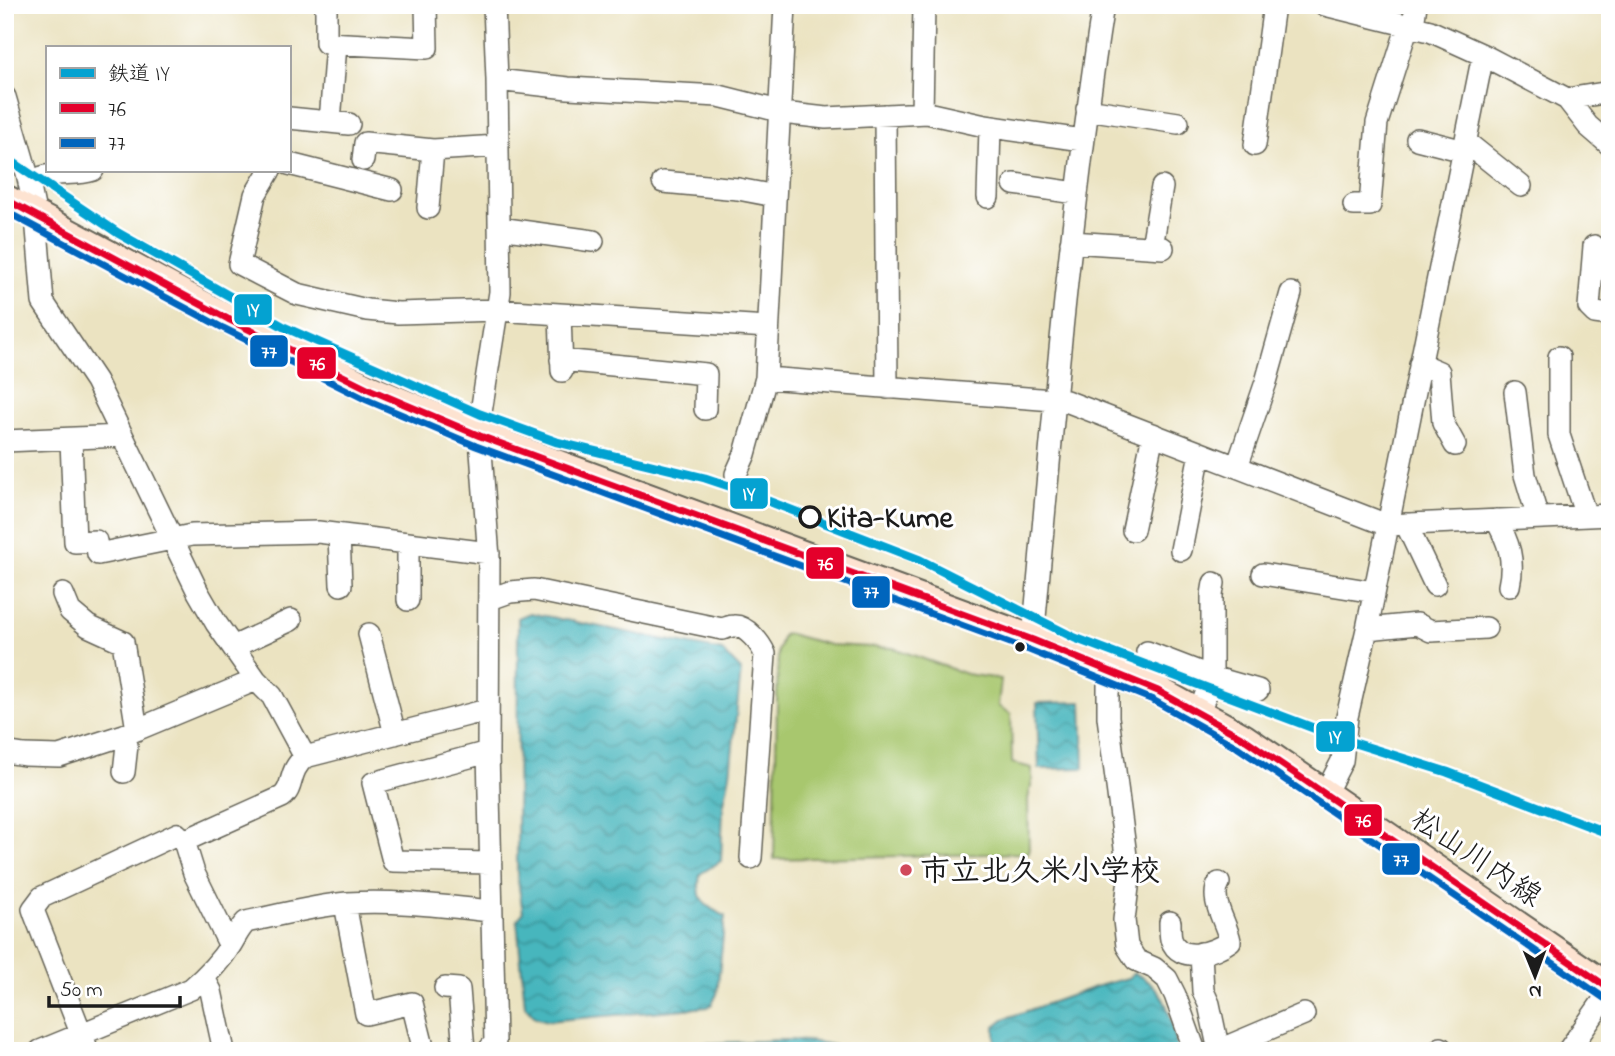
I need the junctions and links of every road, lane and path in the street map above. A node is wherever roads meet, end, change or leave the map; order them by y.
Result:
1 (426, 5) edge
2 (494, 5) edge
3 (786, 5) edge
4 (924, 5) edge
5 (1103, 5) edge
6 (1274, 5) edge
7 (1325, 5) edge
8 (326, 6) edge
9 (1412, 19) edge
10 (336, 44) junction
11 (1483, 55) junction
12 (497, 80) junction
13 (1610, 92) edge
14 (5, 97) edge
15 (1567, 99) junction
16 (1087, 109) junction
17 (779, 110) junction
18 (922, 113) junction
19 (885, 115) junction
20 (290, 118) edge
21 (1178, 123) dead end
22 (990, 127) junction
23 (1417, 139) dead end
24 (1082, 140) junction
25 (1255, 145) dead end
26 (1610, 145) edge
27 (498, 146) junction
28 (1465, 146) junction
29 (433, 150) junction
30 (363, 160) dead end
31 (290, 164) edge
32 (77, 172) edge
33 (269, 172) edge
34 (663, 182) dead end
35 (29, 184) junction
36 (1014, 184) dead end
37 (1521, 186) dead end
38 (1162, 187) dead end
39 (392, 190) dead end
40 (1076, 193) junction
41 (775, 196) junction
42 (988, 197) dead end
43 (5, 199) edge
44 (1354, 205) dead end
45 (428, 208) dead end
46 (36, 216) junction
47 (499, 228) junction
48 (593, 242) dead end
49 (1071, 242) junction
50 (1594, 246) dead end
51 (1291, 293) dead end
52 (498, 310) junction
53 (560, 314) junction
54 (1610, 314) edge
55 (768, 327) junction
56 (1559, 356) dead end
57 (1420, 365) junction
58 (765, 378) junction
59 (887, 388) junction
60 (1515, 392) dead end
61 (1055, 398) junction
62 (705, 409) dead end
63 (1153, 434) junction
64 (122, 436) junction
65 (480, 436) junction
66 (71, 440) junction
67 (5, 441) edge
68 (1455, 445) dead end
69 (1200, 453) junction
70 (1237, 467) junction
71 (736, 474) dead end
72 (1610, 515) edge
73 (1586, 516) junction
74 (1538, 518) junction
75 (1496, 520) junction
76 (1397, 524) junction
77 (1133, 530) dead end
78 (339, 535) junction
79 (170, 538) junction
80 (408, 543) junction
81 (1181, 550) dead end
82 (489, 552) junction
83 (1263, 574) dead end
84 (1214, 583) dead end
85 (341, 585) dead end
86 (1435, 585) dead end
87 (1509, 586) dead end
88 (1374, 592) junction
89 (63, 594) dead end
90 (490, 599) junction
91 (408, 600) dead end
92 (291, 620) dead end
93 (1486, 628) dead end
94 (1367, 629) junction
95 (369, 634) dead end
96 (1033, 640) junction
97 (233, 647) junction
98 (1147, 652) dead end
99 (1108, 669) junction
100 (1212, 677) junction
101 (256, 680) junction
102 (1258, 690) dead end
103 (487, 710) junction
104 (1199, 713) junction
105 (130, 732) junction
106 (395, 734) junction
107 (5, 752) edge
108 (488, 752) junction
109 (305, 757) junction
110 (124, 772) dead end
111 (1325, 794) junction
112 (184, 841) junction
113 (751, 858) dead end
114 (490, 863) junction
115 (1219, 883) dead end
116 (345, 904) junction
117 (491, 911) junction
118 (1170, 922) dead end
119 (230, 946) junction
120 (1201, 953) junction
121 (204, 978) junction
122 (445, 988) dead end
123 (1610, 990) edge
124 (1304, 1014) dead end
125 (85, 1042) edge
126 (1219, 1050) edge
127 (40, 1051) edge
128 (224, 1051) edge
129 (424, 1051) edge
130 (464, 1051) edge
131 (488, 1051) edge
132 (1195, 1051) edge
133 (1568, 1051) edge

1 - 10 street
2 - 12 street
3 - 17 street
4 - 18 street
5 - 16 street
6 - 25 street
7 - 9 street
8 - 10 street
9 - 11 street
9 - 44 street
10 - 20 street
11 - 15 street
11 - 28 street
12 - 17 street
12 - 27 street
13 - 15 street
14 - 35 street
15 - 26 street
16 - 21 street
16 - 24 street
17 - 19 street
17 - 41 street
18 - 19 street
18 - 22 street
19 - 59 street
22 - 24 street
22 - 42 street
23 - 28 street
24 - 40 street
27 - 29 street
27 - 47 street
28 - 37 street
28 - 57 street
29 - 30 street
29 - 45 street
31 - 39 street
32 - 35 street
33 - 52 street
34 - 41 street
35 - 46 street
36 - 40 street
38 - 49 street
40 - 49 street
41 - 55 street
43 - 46 main road, 松山川内線
46 - 64 street
46 - 65 main road, 松山川内線
47 - 48 street
47 - 52 street
49 - 61 street
50 - 54 street
51 - 70 street
52 - 53 street
52 - 65 street
53 - 55 street
53 - 62 street
55 - 58 street
56 - 73 street
57 - 68 street
57 - 76 street
58 - 59 street
58 - 71 street
59 - 61 street
60 - 74 street
61 - 63 street
61 - 96 street
63 - 69 street
63 - 77 street
64 - 66 street
64 - 79 street
65 - 82 street
65 - 96 main road, 松山川内線
66 - 67 street
66 - 79 street
69 - 70 street
69 - 81 street
70 - 76 street
72 - 73 street
73 - 74 street
74 - 75 street
75 - 76 street
75 - 87 street
76 - 86 street
76 - 88 street
78 - 79 street
78 - 80 street
78 - 85 street
79 - 97 street
80 - 82 street
80 - 91 street
82 - 90 street
83 - 88 street
84 - 100 street
88 - 94 street
89 - 105 street
90 - 103 street
90 - 113 street
92 - 97 street
93 - 94 street
94 - 111 street
95 - 106 street
96 - 99 main road, 松山川内線
97 - 101 street
98 - 100 street
99 - 104 main road, 松山川内線
99 - 132 street
100 - 102 street
100 - 104 street
101 - 105 street
101 - 109 street
103 - 106 street
103 - 108 street
104 - 111 main road, 松山川内線
105 - 107 street
105 - 110 street
106 - 109 street
108 - 114 street
108 - 114 street
109 - 112 street
111 - 123 main road, 松山川内線
112 - 119 street
112 - 125 street
114 - 117 street
115 - 120 street
116 - 117 street
116 - 119 street
116 - 129 street
117 - 131 street
118 - 120 street
119 - 121 street
120 - 126 street
121 - 125 street
121 - 128 street
122 - 130 street
123 - 133 street
124 - 126 street
125 - 127 street

